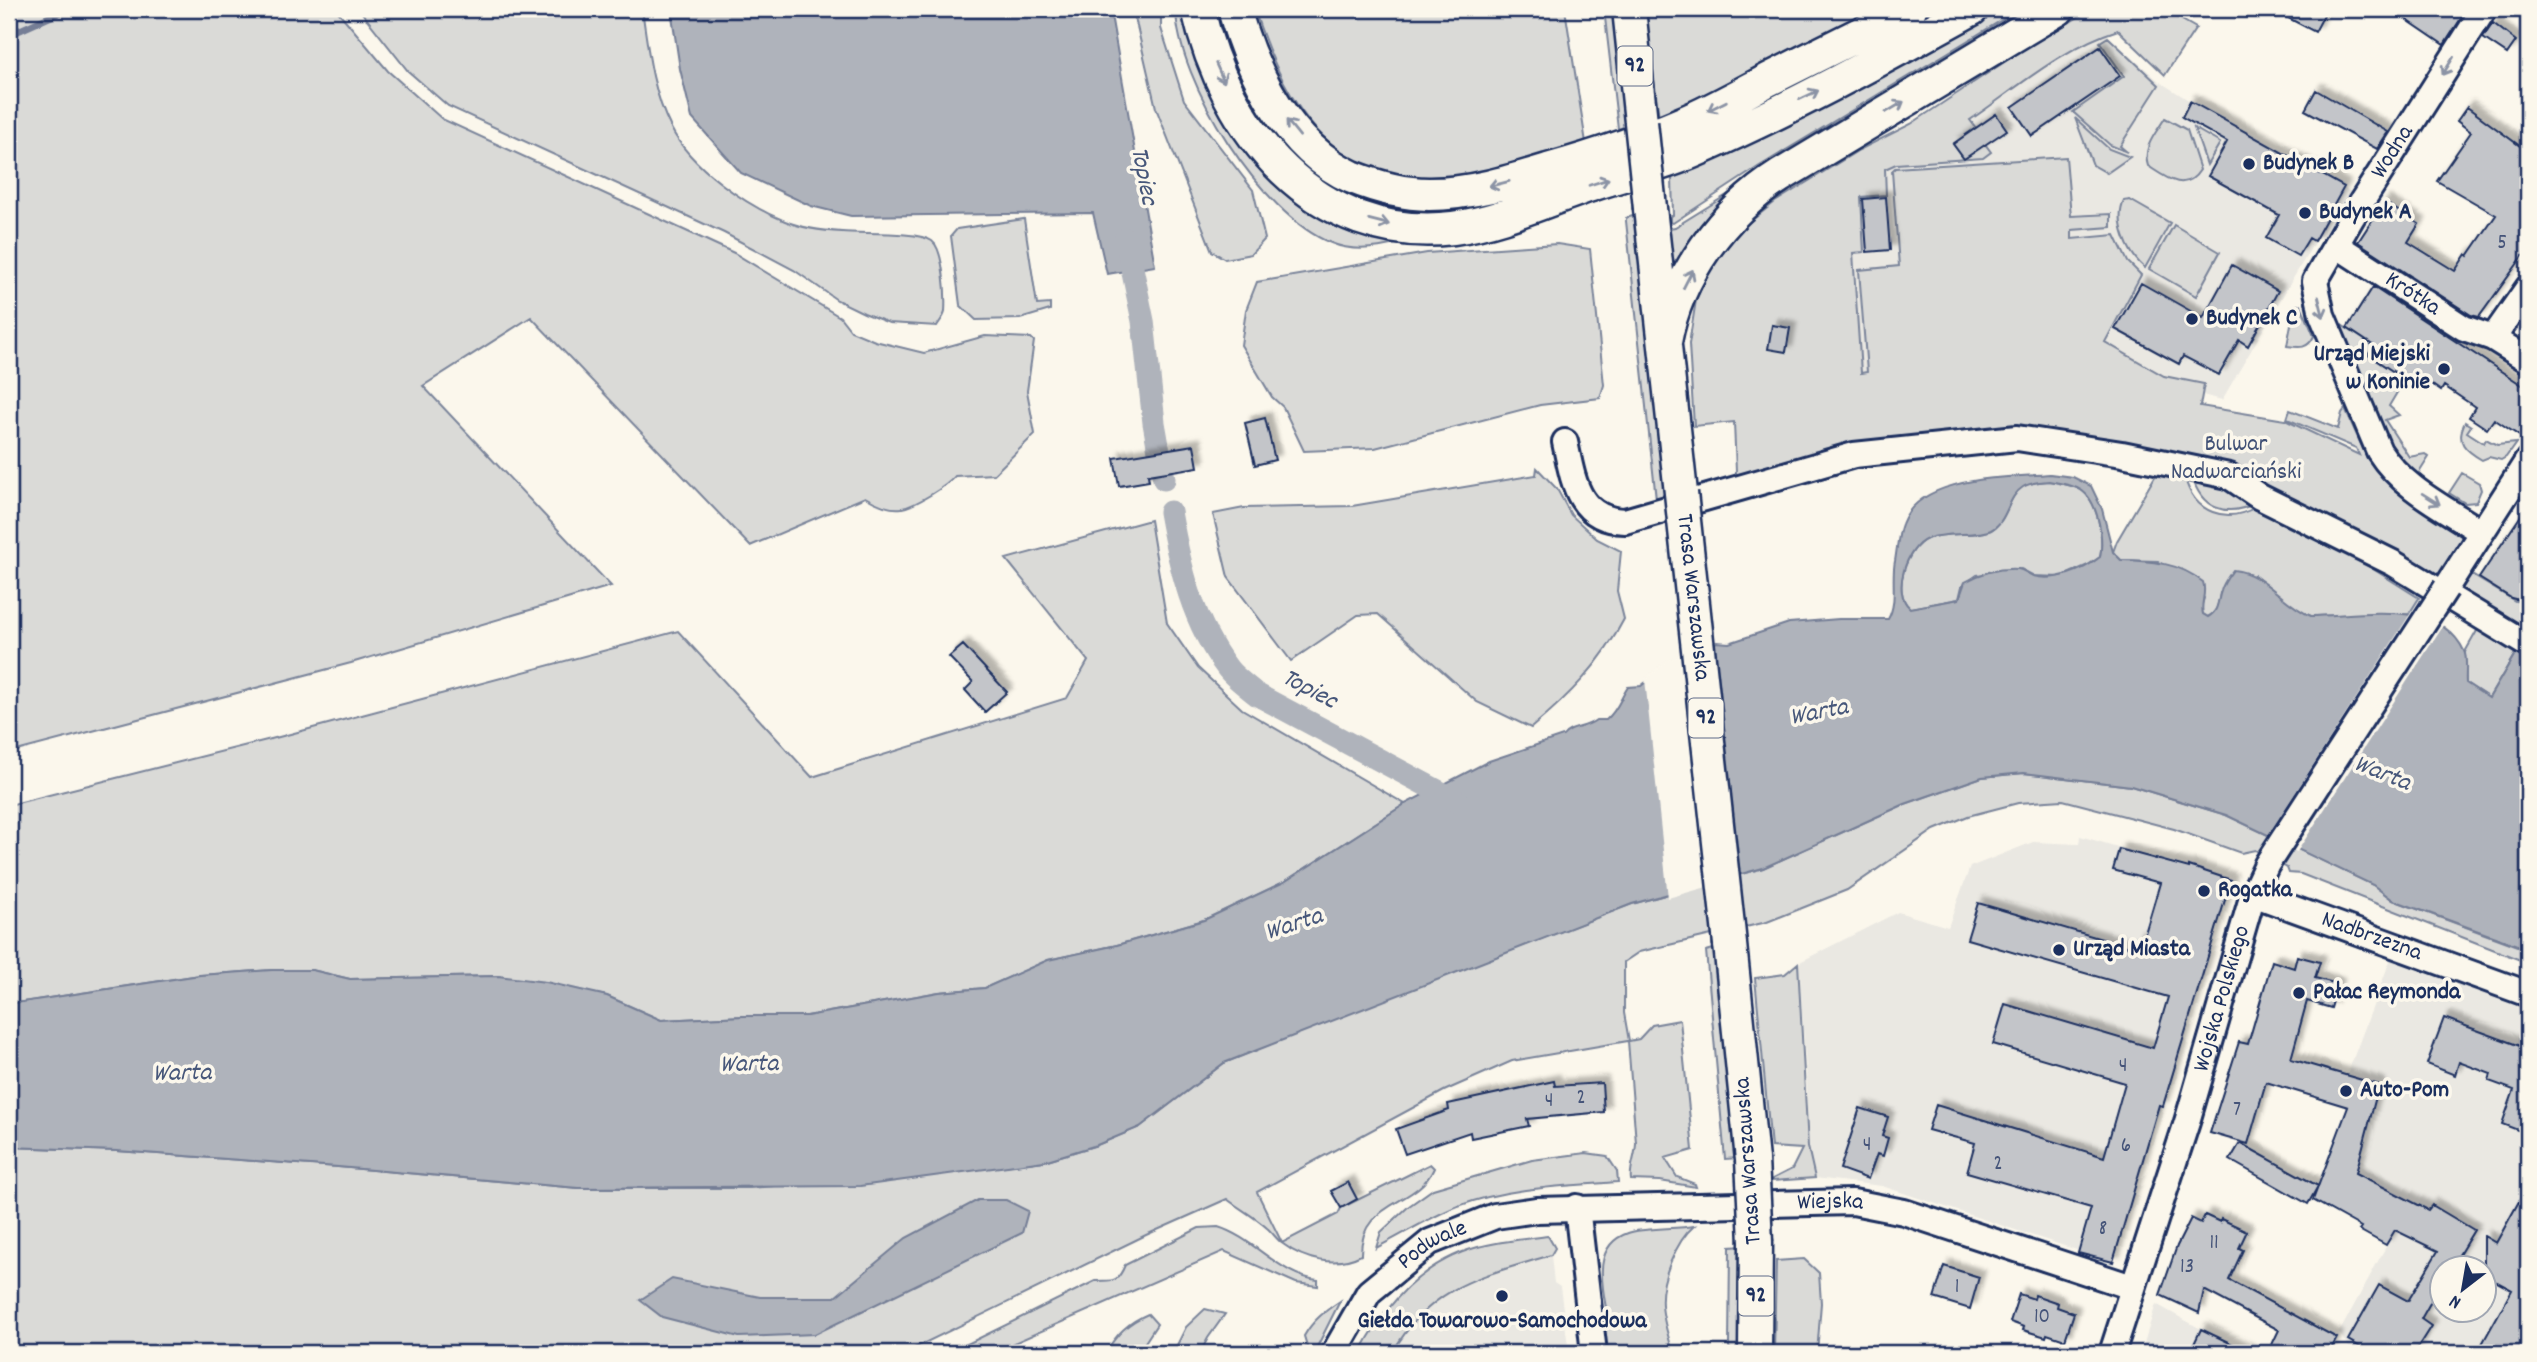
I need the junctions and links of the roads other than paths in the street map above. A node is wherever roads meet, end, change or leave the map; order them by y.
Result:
1 (1198, 9) edge
2 (1234, 9) edge
3 (1629, 9) edge
4 (1909, 9) edge
5 (1972, 9) edge
6 (2058, 9) edge
7 (2484, 9) edge
8 (2336, 245) junction
9 (2528, 288) edge
10 (2493, 338) junction
11 (1665, 342) junction
12 (2528, 360) edge
13 (1565, 442) dead end
14 (2528, 460) edge
15 (2481, 532) junction
16 (2528, 645) edge
17 (2253, 894) junction
18 (2528, 994) edge
19 (1577, 1207) junction
20 (2132, 1287) junction
21 (1754, 1352) edge
22 (1334, 1353) edge
23 (1594, 1353) edge
24 (2112, 1353) edge

1 -> 5 main road
4 -> 2 main road
3 - 11 main road, Trasa Warszawska / 92, bridge
11 -> 6 main road
7 -> 8 street, Wodna
8 - 10 street, Krótka
8 -> 15 street, Wodna
9 - 10 street
10 - 12 street, Krótka
11 - 21 main road, Trasa Warszawska / 92, bridge
13 - 16 street
14 - 15 street, Wojska Polskiego
15 - 17 street, Wojska Polskiego, bridge
17 - 18 street, Nadbrzeżna
17 - 20 street, Wojska Polskiego
19 - 20 street, Wiejska
19 - 22 street, Podwale
19 - 23 street
20 - 24 street, Wojska Polskiego

